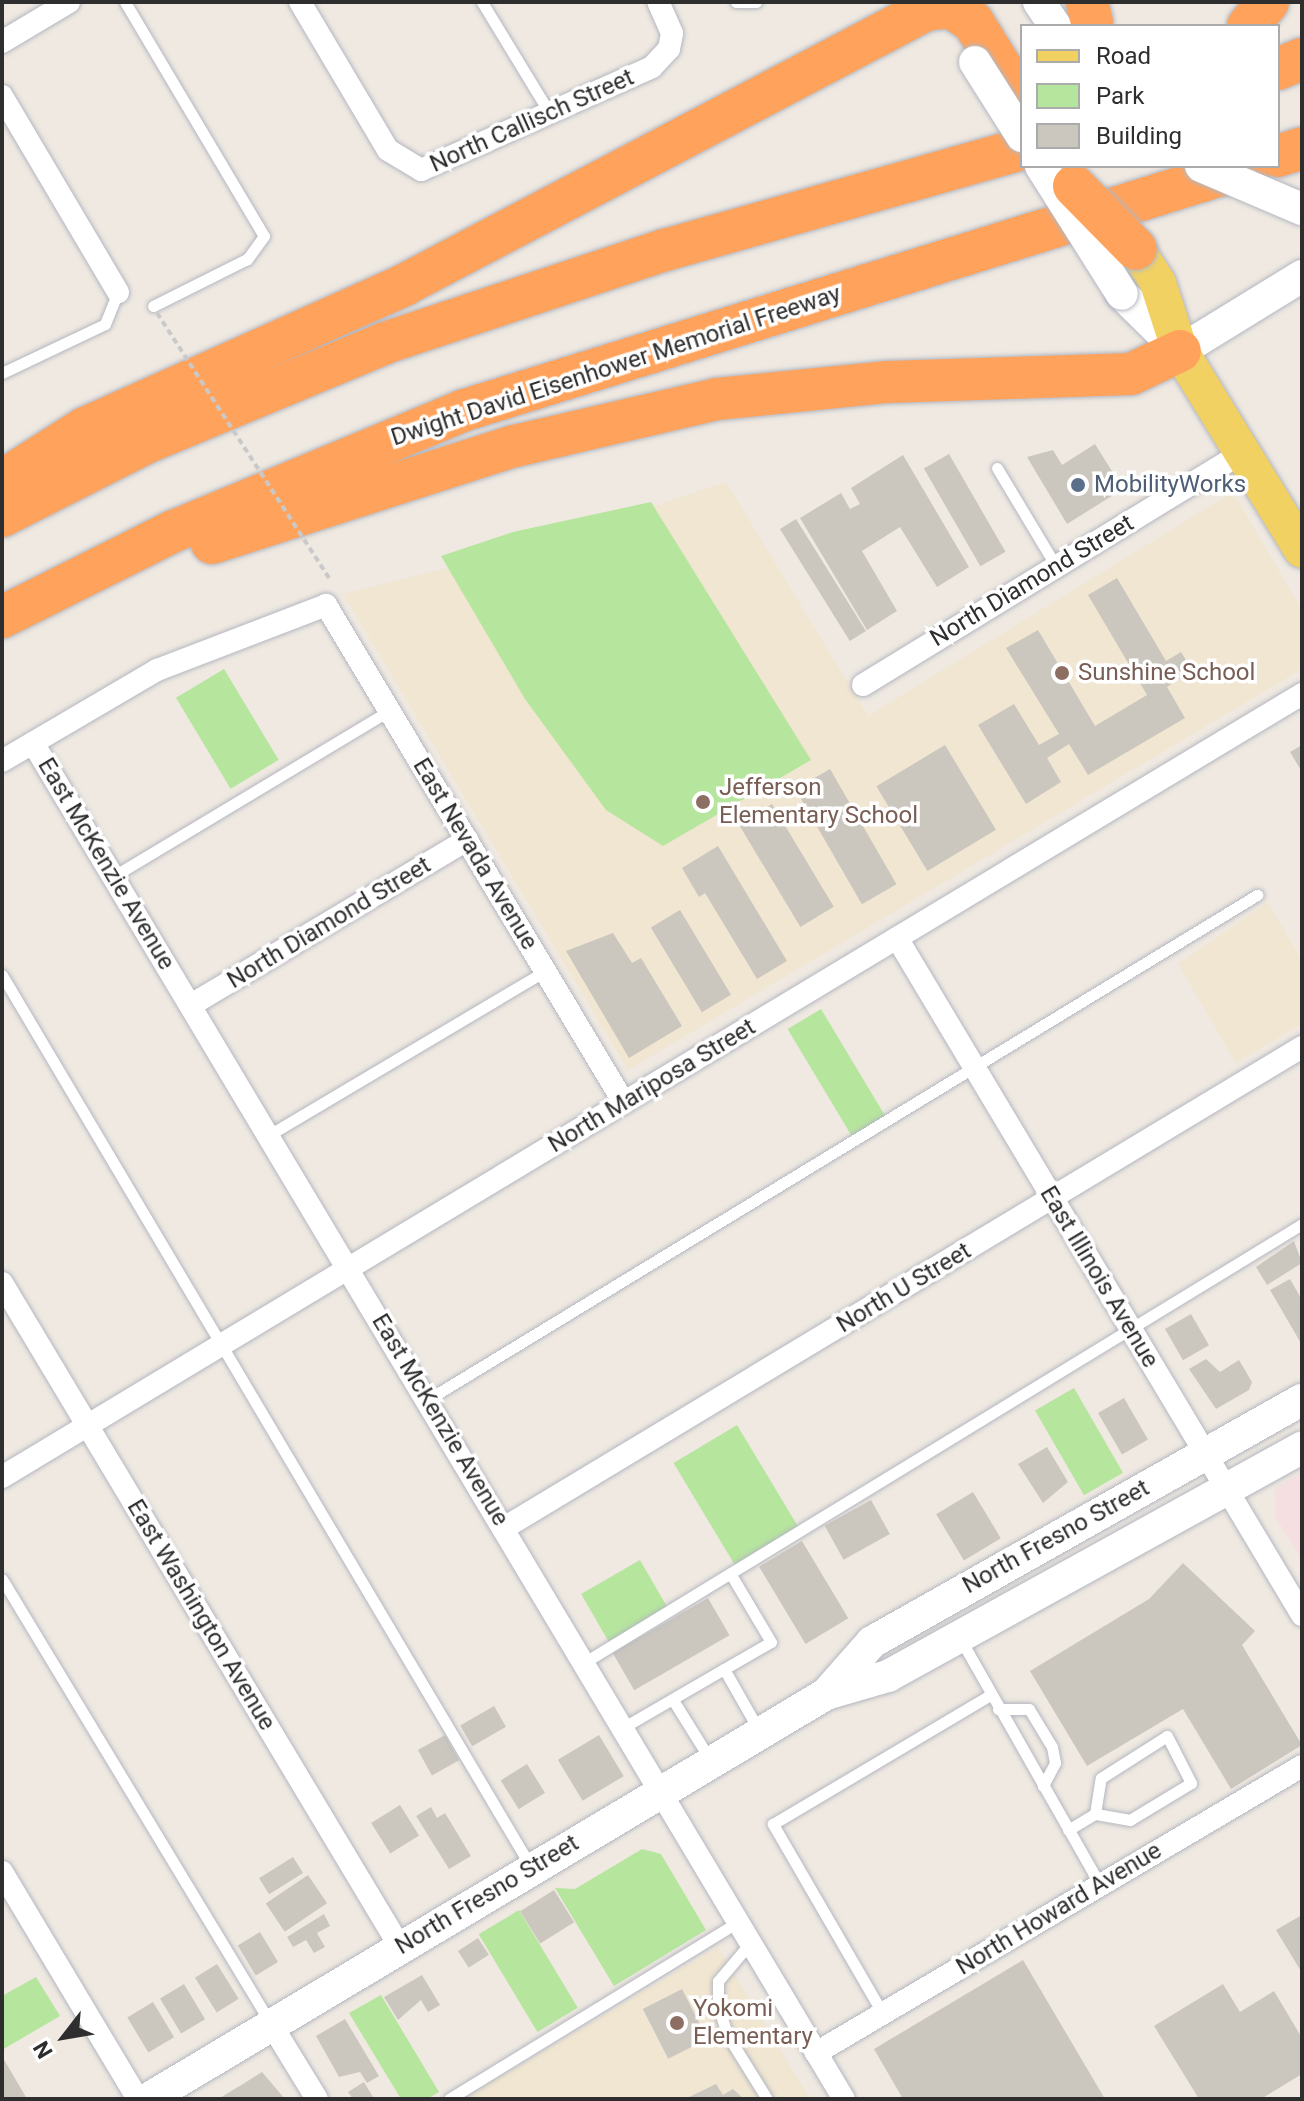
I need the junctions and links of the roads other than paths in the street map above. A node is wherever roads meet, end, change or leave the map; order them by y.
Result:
1 (69, 2) edge
2 (125, 2) edge
3 (300, 2) edge
4 (482, 2) edge
5 (658, 2) edge
6 (736, 2) edge
7 (756, 2) edge
8 (983, 2) edge
9 (1039, 2) edge
10 (1268, 2) edge
11 (940, 4) edge
12 (1083, 14) edge
13 (1250, 24) edge
14 (2, 42) edge
15 (1000, 58) edge
16 (1302, 59) edge
17 (1280, 68) edge
18 (2, 96) edge
19 (1020, 97) edge
20 (550, 115) junction
21 (1020, 119) edge
22 (1020, 129) edge
23 (1302, 148) edge
24 (1020, 150) edge
25 (1280, 157) edge
26 (1280, 159) edge
27 (1302, 167) edge
28 (1042, 168) edge
29 (1064, 168) edge
30 (1085, 168) edge
31 (1206, 168) edge
32 (1244, 168) edge
33 (1302, 209) edge
34 (1136, 249) junction
35 (665, 250) junction
36 (1302, 276) edge
37 (118, 292) joint
38 (155, 310) road end
39 (1180, 351) junction
40 (2, 373) edge
41 (1242, 453) junction
42 (997, 468) dead end
43 (2, 481) edge
44 (2, 516) edge
45 (1302, 550) edge
46 (1056, 566) junction
47 (2, 617) edge
48 (2, 634) edge
49 (863, 685) dead end
50 (1302, 694) edge
51 (389, 711) junction
52 (33, 743) junction
53 (2, 761) edge
54 (467, 840) junction
55 (114, 876) junction
56 (1257, 895) dead end
57 (897, 938) junction
58 (545, 971) junction
59 (2, 975) edge
60 (191, 1005) junction
61 (1302, 1047) edge
62 (974, 1067) junction
63 (624, 1103) junction
64 (269, 1135) junction
65 (1051, 1200) junction
66 (1302, 1224) edge
67 (349, 1268) junction
68 (2, 1283) edge
69 (1130, 1329) junction
70 (221, 1345) junction
71 (427, 1400) junction
72 (1302, 1400) edge
73 (87, 1425) junction
74 (1302, 1447) edge
75 (1206, 1455) junction
76 (2, 1477) edge
77 (1228, 1490) junction
78 (504, 1528) junction
79 (730, 1573) junction
80 (2, 1579) edge
81 (1302, 1615) edge
82 (959, 1636) junction
83 (585, 1662) junction
84 (724, 1669) junction
85 (826, 1694) junction
86 (990, 1695) junction
87 (673, 1700) junction
88 (998, 1709) junction
89 (624, 1727) junction
90 (761, 1733) junction
91 (712, 1762) junction
92 (1302, 1766) edge
93 (1043, 1786) junction
94 (663, 1791) junction
95 (1095, 1814) junction
96 (1068, 1830) junction
97 (531, 1867) junction
98 (2, 1872) edge
99 (1100, 1885) junction
100 (739, 1921) junction
101 (751, 1942) junction
102 (400, 1947) junction
103 (883, 2014) junction
104 (271, 2024) junction
105 (816, 2053) junction
106 (138, 2099) edge
107 (148, 2099) edge
108 (317, 2099) edge
109 (449, 2099) edge
110 (767, 2099) edge
111 (844, 2099) edge

1 - 14 street
2 - 38 lane
3 - 20 street, North Callisch Street
4 - 20 lane
5 - 20 street, North Callisch Street
6 - 7 lane
8 - 15 main road
9 - 12 main road
10 - 13 highway
11 - 15 highway
11 - 43 highway
15 - 19 highway
15 - 22 main road, bridge
16 - 17 highway
18 - 37 street
21 - 35 highway
23 - 25 highway
24 - 35 highway
26 - 27 main road
28 - 39 main road, bridge
29 - 34 highway, bridge
30 - 34 main road, bridge
31 - 33 main road, bridge
32 - 47 highway, Dwight David Eisenhower Memorial Freeway
34 - 39 main road
35 - 44 highway
36 - 39 main road
37 - 40 lane
39 - 41 main road
39 - 48 highway
41 - 45 main road
41 - 46 street, North Diamond Street
42 - 46 lane
46 - 49 street, North Diamond Street
50 - 57 street, North Mariposa Street
51 - 52 street, East Nevada Avenue
51 - 54 street, East Nevada Avenue
51 - 55 lane
52 - 53 street
52 - 55 street, East McKenzie Avenue
54 - 58 street, East Nevada Avenue
54 - 60 street, North Diamond Street
55 - 60 street, East McKenzie Avenue
56 - 62 lane
57 - 62 street, East Illinois Avenue
57 - 63 street, North Mariposa Street
58 - 63 street, East Nevada Avenue
58 - 64 lane
59 - 70 lane
60 - 64 street, East McKenzie Avenue
61 - 65 street, North U Street
62 - 65 street, East Illinois Avenue
62 - 71 lane
63 - 67 street, North Mariposa Street
64 - 67 street, East McKenzie Avenue
65 - 69 street, East Illinois Avenue
65 - 78 street, North U Street
66 - 69 lane
67 - 70 street, North Mariposa Street
67 - 71 street, East McKenzie Avenue
68 - 73 street, East Washington Avenue
69 - 75 street, East Illinois Avenue
69 - 79 lane
70 - 73 street, North Mariposa Street
70 - 97 lane
71 - 78 street, East McKenzie Avenue
72 - 75 main road, North Fresno Street
73 - 76 street, North Mariposa Street
73 - 102 street, East Washington Avenue
74 - 77 main road, North Fresno Street
75 - 77 street, East Illinois Avenue
75 - 85 main road, North Fresno Street
77 - 81 street, East Illinois Avenue
77 - 82 main road, North Fresno Street
78 - 83 street, East McKenzie Avenue
79 - 83 lane
79 - 84 lane
80 - 104 lane
82 - 85 main road, North Fresno Street
82 - 86 lane
83 - 89 street, East McKenzie Avenue
84 - 87 lane
84 - 90 lane
85 - 90 main road, North Fresno Street
86 - 88 lane
86 - 103 lane
87 - 89 lane
87 - 91 lane
88 - 93 lane
88 - 93 lane
89 - 94 street, East McKenzie Avenue
90 - 91 main road, North Fresno Street
91 - 94 main road, North Fresno Street
92 - 99 street, North Howard Avenue
93 - 96 lane
94 - 97 main road, North Fresno Street
94 - 100 street, East McKenzie Avenue
95 - 95 lane
95 - 96 lane
96 - 99 lane
97 - 102 main road, North Fresno Street
98 - 106 street
99 - 103 street, North Howard Avenue
100 - 101 street, East McKenzie Avenue
100 - 109 lane
101 - 105 street, East McKenzie Avenue
101 - 110 lane
102 - 104 main road, North Fresno Street
103 - 105 street, North Howard Avenue
104 - 107 main road, North Fresno Street
104 - 108 street
105 - 111 street, East McKenzie Avenue

